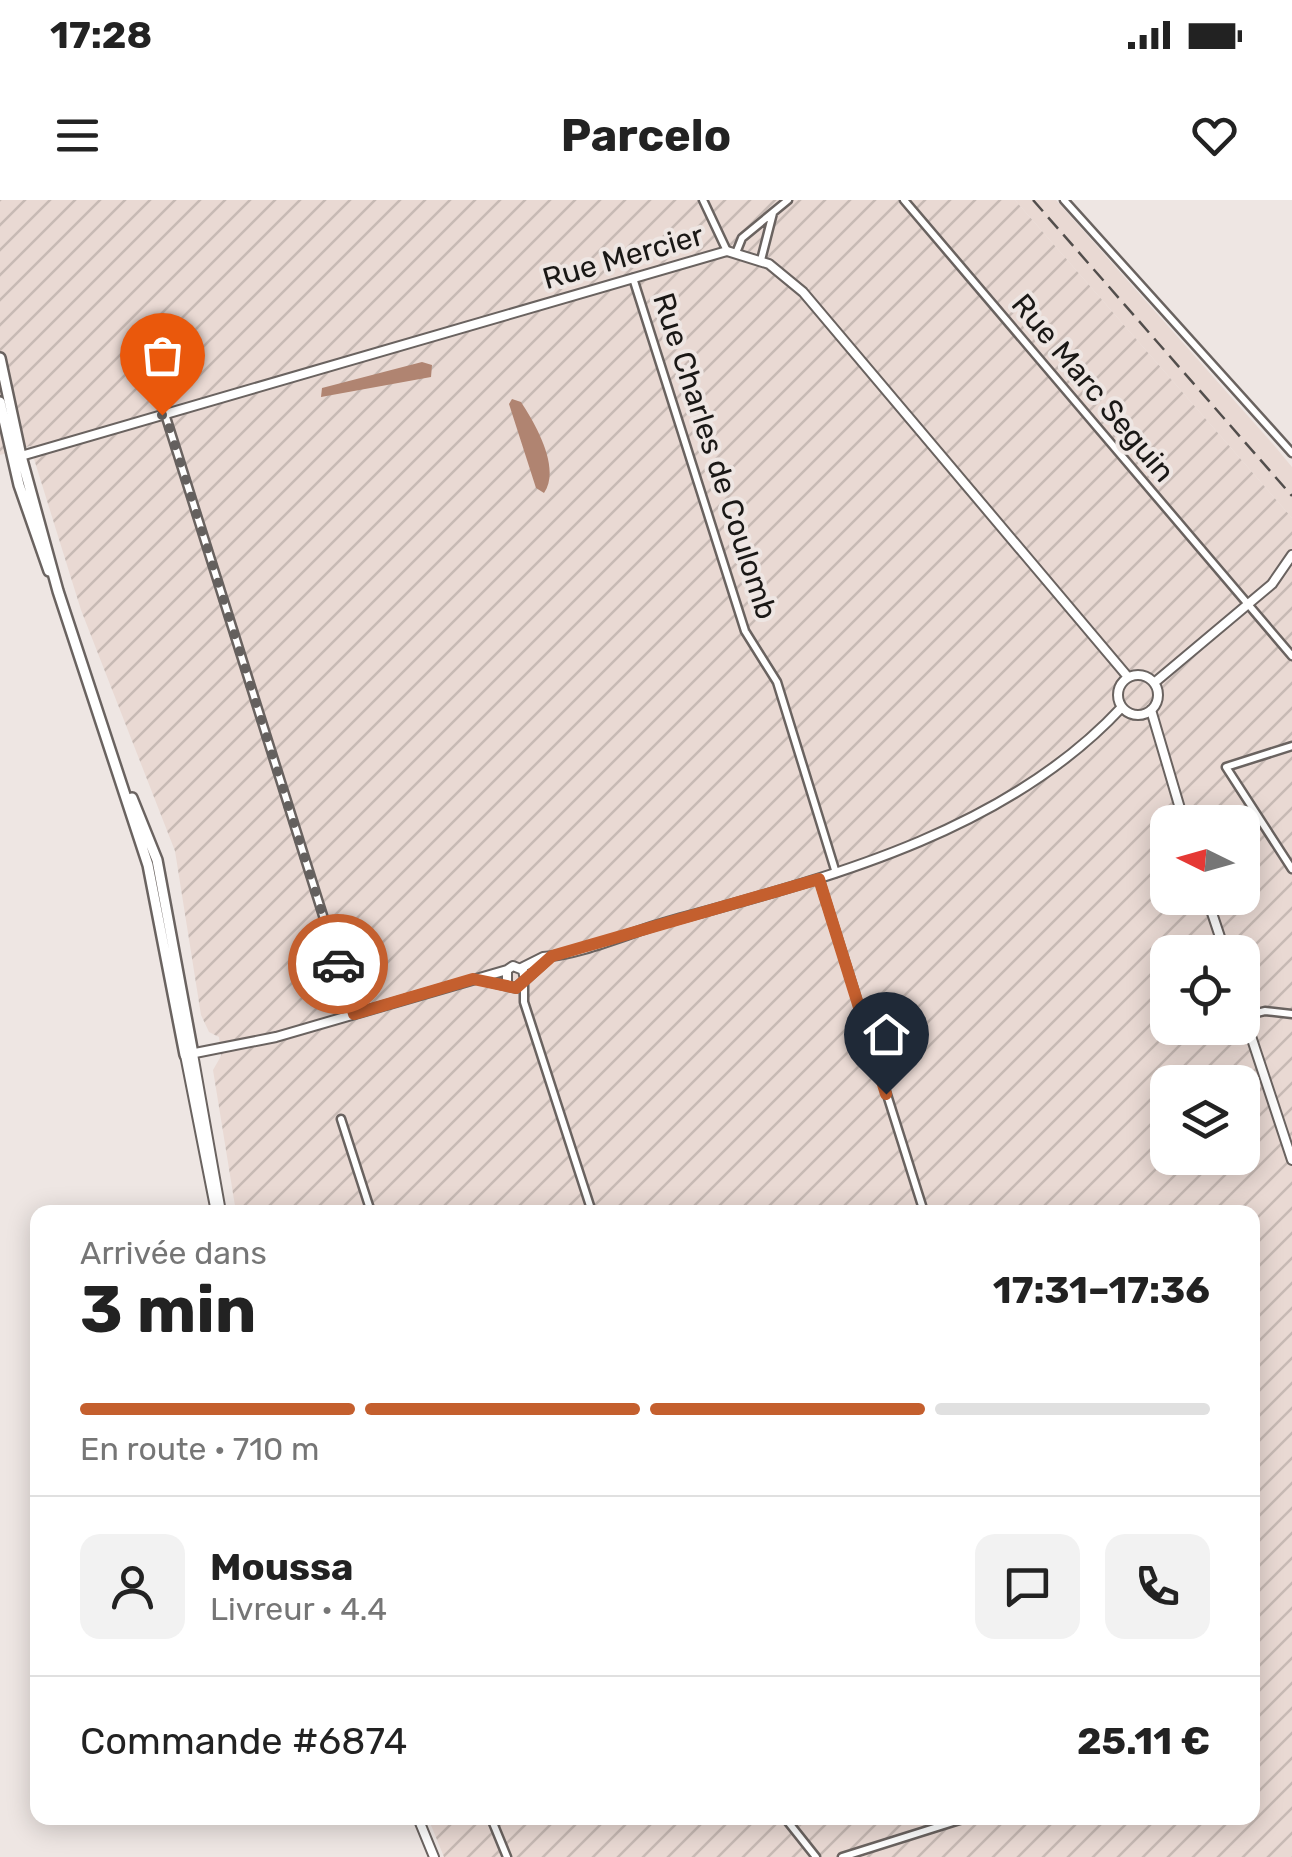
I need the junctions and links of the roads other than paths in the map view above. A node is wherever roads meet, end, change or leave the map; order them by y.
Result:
1 (702, 200) edge
2 (788, 200) edge
3 (904, 200) edge
4 (1064, 200) edge
5 (774, 212) junction
6 (732, 252) junction
7 (761, 260) junction
8 (633, 278) junction
9 (0, 358) edge
10 (0, 402) edge
11 (165, 414) junction
12 (1292, 453) edge
13 (16, 457) junction
14 (0, 462) edge
15 (1292, 555) edge
16 (1248, 604) junction
17 (1292, 656) edge
18 (1128, 677) junction
19 (1154, 683) junction
20 (1122, 708) junction
21 (1151, 710) junction
22 (1292, 746) edge
23 (1179, 805) edge
24 (1292, 869) edge
25 (836, 873) junction
26 (819, 879) junction
27 (552, 956) junction
28 (520, 968) junction
29 (507, 970) junction
30 (473, 979) junction
31 (524, 982) junction
32 (510, 986) junction
33 (524, 1002) junction
34 (1260, 1013) edge
35 (354, 1014) junction
36 (1292, 1014) edge
37 (1255, 1045) edge
38 (189, 1054) junction
39 (340, 1119) dead end
40 (1292, 1160) edge
41 (217, 1205) edge
42 (369, 1205) edge
43 (590, 1205) edge
44 (922, 1205) edge
45 (421, 1825) edge
46 (494, 1825) edge
47 (789, 1825) edge
48 (944, 1825) edge
49 (434, 1857) edge
50 (507, 1857) edge
51 (816, 1857) edge
52 (842, 1857) edge

1 - 6 street
2 - 5 street
3 - 16 street, Rue Marc Seguin
4 - 12 street
5 - 6 street
5 - 7 street
6 - 7 street, Rue Mercier
6 - 8 street, Rue Mercier
7 - 18 street, Rue Mercier
8 - 11 street, Rue Mercier
8 - 25 street, Rue Charles de Coulomb
9 - 13 main road
10 - 13 main road
11 - 13 street, Rue Mercier
11 - 35 street
13 - 14 street
13 - 38 main road
15 - 16 street
16 - 17 street, Rue Marc Seguin
16 - 19 street
18 - 19 street
18 - 20 street
19 - 21 street
20 - 21 street
20 - 25 street
21 - 23 street
22 - 24 street
25 - 26 street
26 - 27 street
26 - 44 street
27 - 28 street
27 - 31 street
28 - 29 street
28 - 31 street
29 - 30 street
29 - 32 street
30 - 32 street
30 - 35 street
31 - 32 street
31 - 33 street
32 - 33 street
33 - 43 street
34 - 36 street
35 - 38 street
37 - 40 street
38 - 41 street
39 - 42 street
45 - 49 street
46 - 50 street
47 - 51 street
48 - 52 street

